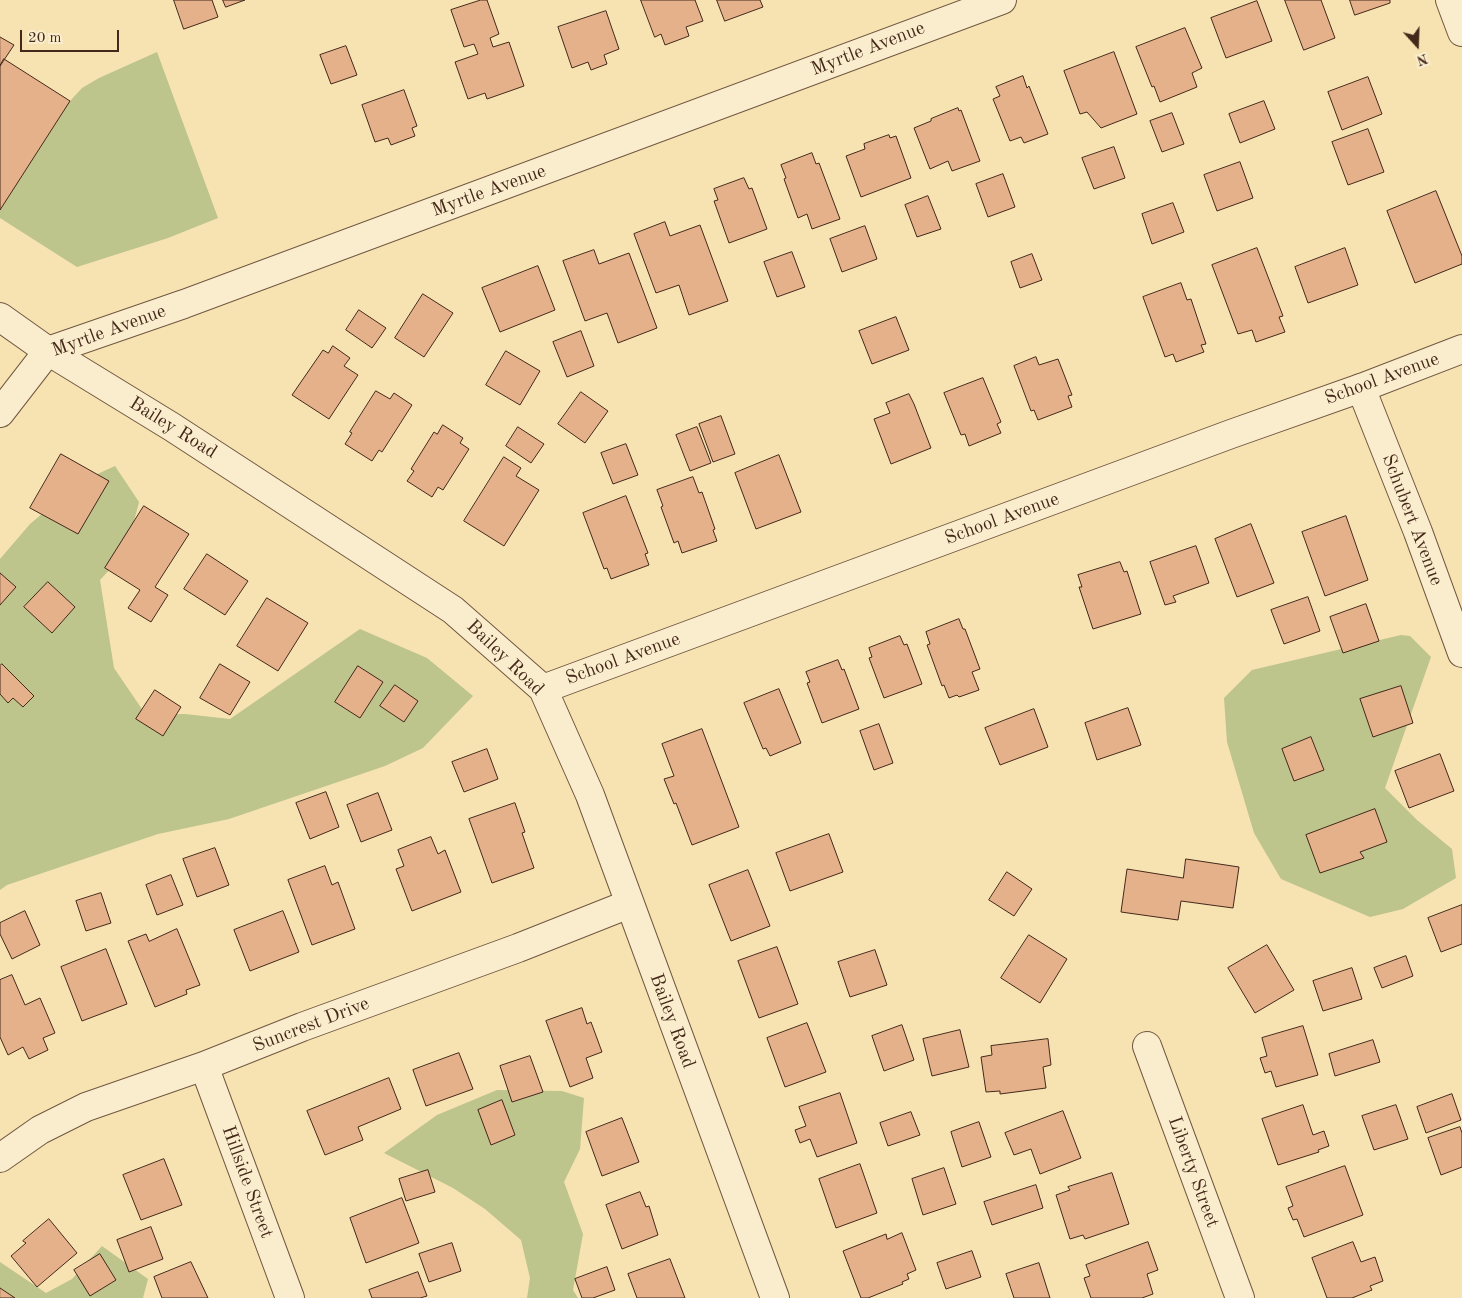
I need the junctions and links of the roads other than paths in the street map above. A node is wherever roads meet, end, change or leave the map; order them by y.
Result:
1 (1002, 0) edge
2 (1450, 0) edge
3 (1462, 32) edge
4 (0, 317) edge
5 (1462, 349) edge
6 (48, 351) junction
7 (1361, 388) junction
8 (0, 413) edge
9 (1462, 653) edge
10 (543, 689) junction
11 (629, 904) junction
12 (1147, 1046) dead end
13 (204, 1066) junction
14 (0, 1158) edge
15 (290, 1298) edge
16 (775, 1298) edge
17 (1240, 1298) edge

1 - 6 street, Myrtle Avenue
2 - 3 street
4 - 6 street, Bailey Road
5 - 7 street, School Avenue
6 - 8 street, Myrtle Avenue
6 - 10 street, Bailey Road
7 - 9 street, Schubert Avenue
7 - 10 street, School Avenue
10 - 11 street, Bailey Road
11 - 13 street, Suncrest Drive
11 - 16 street, Bailey Road
12 - 17 street, Liberty Street
13 - 14 street, Suncrest Drive
13 - 15 street, Hillside Street

